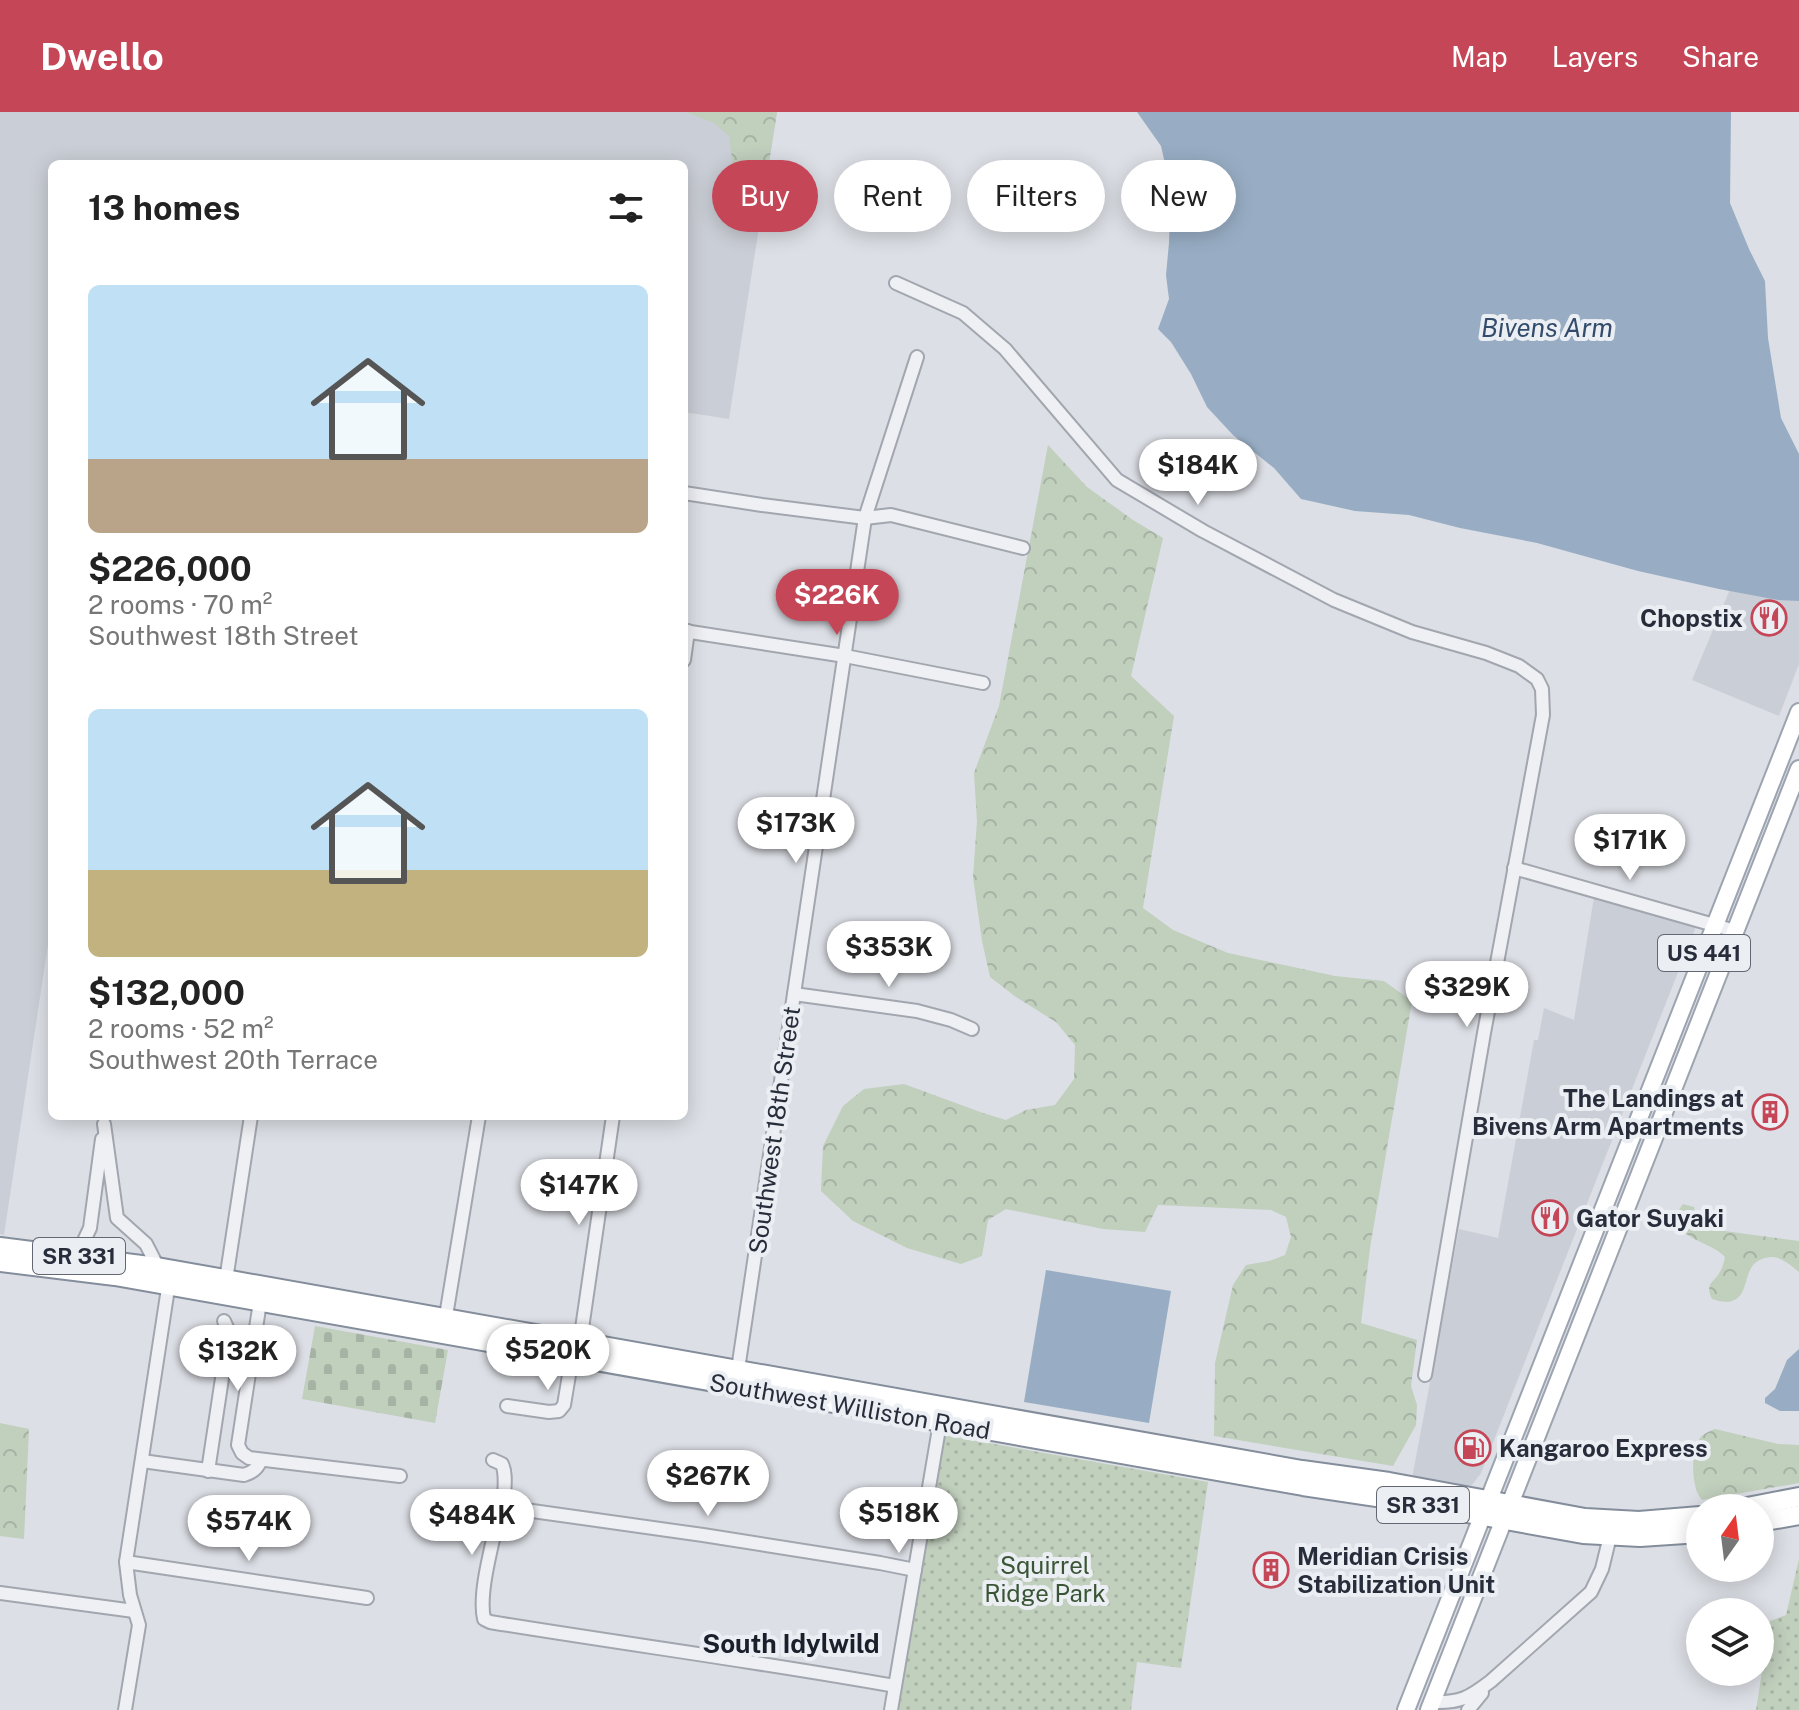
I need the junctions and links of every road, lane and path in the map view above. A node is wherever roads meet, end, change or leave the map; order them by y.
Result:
1 (896, 283) dead end
2 (917, 357) dead end
3 (688, 494) edge
4 (865, 518) junction
5 (1023, 548) dead end
6 (688, 631) edge
7 (845, 656) junction
8 (983, 683) dead end
9 (1799, 712) edge
10 (1799, 769) edge
11 (1514, 868) junction
12 (1715, 924) junction
13 (1735, 931) junction
14 (794, 994) junction
15 (972, 1029) dead end
16 (1665, 1053) junction
17 (1684, 1062) junction
18 (104, 1120) edge
19 (250, 1120) edge
20 (478, 1120) edge
21 (612, 1120) edge
22 (0, 1247) edge
23 (1586, 1253) junction
24 (72, 1255) junction
25 (0, 1262) edge
26 (1604, 1266) junction
27 (157, 1267) junction
28 (226, 1280) junction
29 (167, 1285) junction
30 (260, 1302) junction
31 (224, 1321) dead end
32 (444, 1327) junction
33 (576, 1350) junction
34 (1425, 1375) dead end
35 (736, 1378) junction
36 (507, 1406) dead end
37 (941, 1414) junction
38 (261, 1460) junction
39 (493, 1460) dead end
40 (142, 1461) junction
41 (208, 1471) junction
42 (400, 1476) dead end
43 (1799, 1497) edge
44 (1774, 1502) edge
45 (1486, 1508) junction
46 (505, 1511) junction
47 (1507, 1513) junction
48 (1799, 1515) edge
49 (1686, 1518) edge
50 (1774, 1519) edge
51 (1611, 1529) junction
52 (1686, 1534) edge
53 (126, 1562) junction
54 (915, 1570) junction
55 (0, 1593) edge
56 (367, 1598) dead end
57 (134, 1611) junction
58 (1491, 1681) junction
59 (895, 1686) junction
60 (1426, 1707) edge
61 (125, 1710) edge
62 (891, 1710) edge
63 (1406, 1710) edge
64 (1468, 1710) edge

1 - 11 street
2 - 4 street, Southwest 18th Street
3 - 4 street
4 - 5 street
4 - 7 street, Southwest 18th Street
6 - 7 street
7 - 8 street
7 - 14 street, Southwest 18th Street
9 - 12 main road, US 441
10 - 13 main road, US 441
11 - 12 street
11 - 34 street
12 - 13 street
12 - 16 main road, US 441
13 - 17 main road, US 441
14 - 15 street
14 - 35 street, Southwest 18th Street
16 - 17 main road
16 - 23 main road, US 441
17 - 26 main road, US 441
18 - 24 street
18 - 27 street
19 - 28 street
20 - 32 street
21 - 33 street
22 - 24 highway, Southwest Williston Road / SR 331
23 - 26 main road
23 - 45 main road, US 441
24 - 27 highway, Southwest Williston Road / SR 331
25 - 29 highway, Southwest Williston Road / SR 331
26 - 47 main road, US 441
27 - 28 highway, Southwest Williston Road / SR 331
27 - 29 street
28 - 32 highway, Southwest Williston Road / SR 331
29 - 30 highway, Southwest Williston Road / SR 331
29 - 40 street
30 - 32 highway, Southwest Williston Road / SR 331
30 - 38 street
31 - 41 street
32 - 33 highway, Southwest Williston Road / SR 331
33 - 35 highway, Southwest Williston Road / SR 331
33 - 36 street
35 - 37 highway, Southwest Williston Road / SR 331
37 - 45 highway, Southwest Williston Road / SR 331
37 - 54 street
38 - 41 street
38 - 42 street
39 - 46 street
40 - 41 street
40 - 53 street
43 - 44 highway
45 - 47 highway, Southwest Williston Road / SR 331
45 - 63 main road, US 441
46 - 54 street
46 - 59 street
47 - 51 highway, Southwest Williston Road / SR 331
47 - 60 main road, US 441
48 - 50 highway
49 - 51 highway, Southwest Williston Road / SR 331
51 - 52 highway, Southwest Williston Road / SR 331
51 - 58 street
53 - 56 street
53 - 57 street
54 - 59 street
55 - 57 street
57 - 61 street
58 - 60 street
58 - 64 street
59 - 62 street

